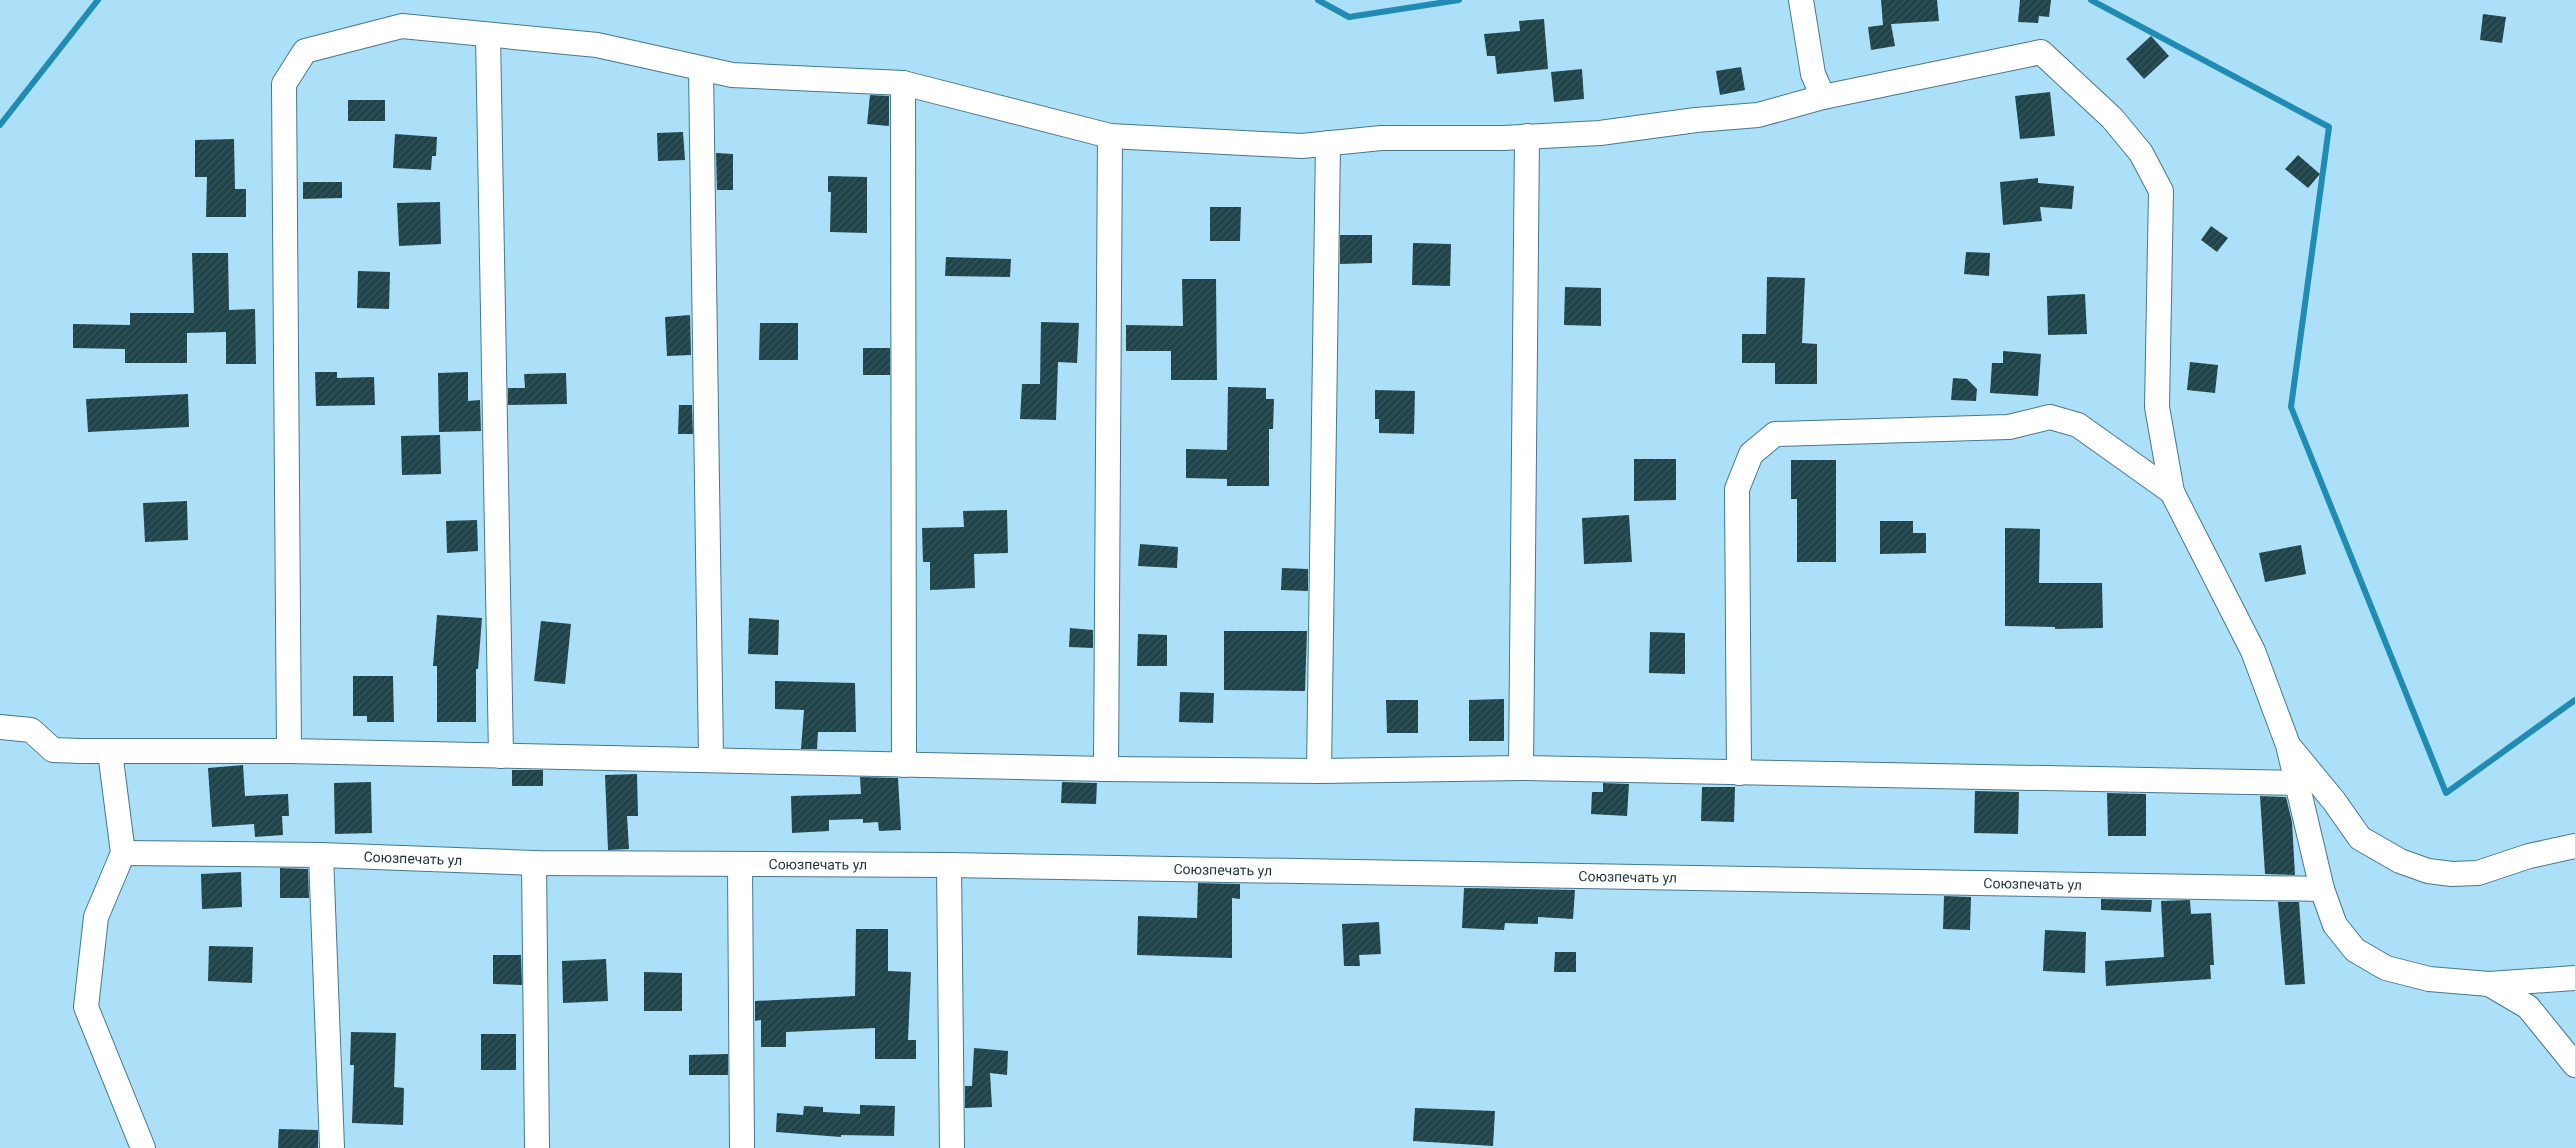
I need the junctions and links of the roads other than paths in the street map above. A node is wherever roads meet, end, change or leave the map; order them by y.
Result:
1 (1801, 0) edge
2 (488, 35) junction
3 (701, 68) junction
4 (903, 83) junction
5 (1823, 97) junction
6 (1110, 136) junction
7 (1527, 136) junction
8 (1328, 143) junction
9 (2172, 492) junction
10 (0, 727) edge
11 (2288, 745) junction
12 (289, 751) junction
13 (110, 752) junction
14 (500, 756) junction
15 (711, 759) junction
16 (904, 765) junction
17 (1521, 768) junction
18 (1106, 769) junction
19 (1319, 771) junction
20 (1739, 773) junction
21 (2298, 784) junction
22 (2575, 846) edge
23 (123, 852) junction
24 (322, 854) junction
25 (534, 864) junction
26 (740, 865) junction
27 (949, 866) junction
28 (2322, 889) junction
29 (2575, 978) edge
30 (2489, 984) junction
31 (2575, 1066) edge
32 (143, 1148) edge
33 (332, 1148) edge
34 (537, 1148) edge
35 (742, 1148) edge
36 (952, 1148) edge

1 - 5 street
2 - 3 street
2 - 12 street
2 - 14 street
3 - 4 street
3 - 15 street
4 - 6 street
4 - 16 street
5 - 7 street
5 - 9 street
6 - 8 street
6 - 18 street
7 - 8 street
7 - 17 street
8 - 19 street
9 - 11 street
9 - 20 street
10 - 13 street
11 - 21 street
11 - 22 street
12 - 13 street
12 - 14 street
13 - 23 street
14 - 15 street
15 - 16 street
16 - 18 street
17 - 19 street
17 - 20 street
18 - 19 street
20 - 21 street
21 - 28 street
23 - 24 street, Союзпечать ул
23 - 32 street
24 - 25 street, Союзпечать ул
24 - 33 street
25 - 26 street, Союзпечать ул
25 - 34 street
26 - 27 street, Союзпечать ул
26 - 35 street
27 - 28 street, Союзпечать ул
27 - 36 street
28 - 30 street
29 - 30 street
30 - 31 street

